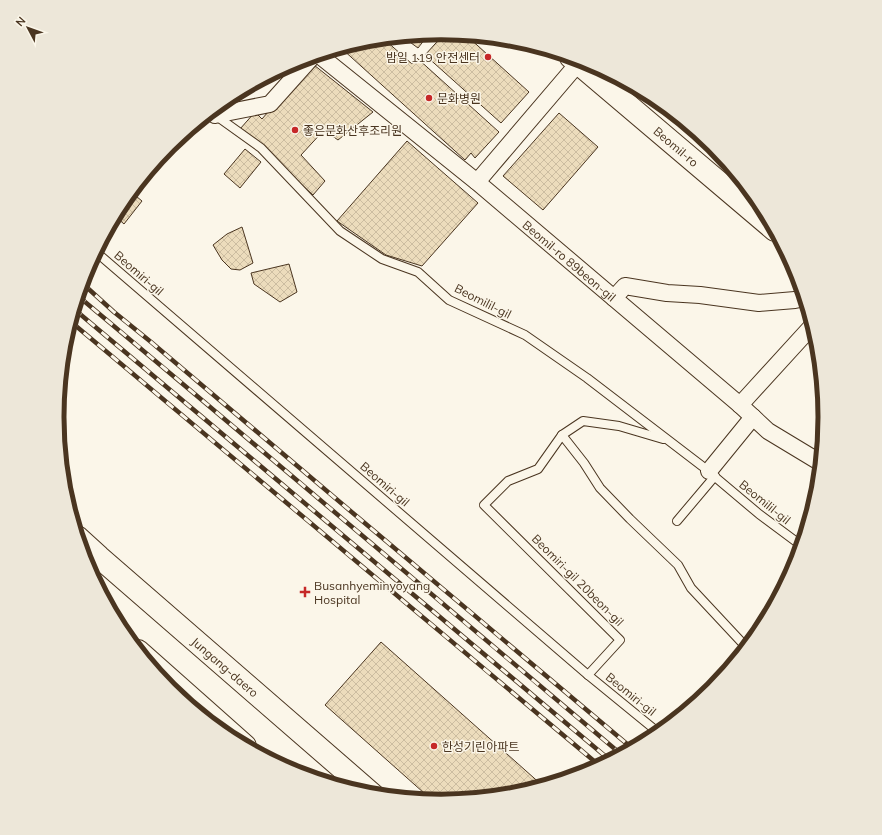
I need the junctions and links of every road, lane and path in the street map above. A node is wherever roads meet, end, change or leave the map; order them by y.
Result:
1 (324, 59) edge
2 (573, 64) edge
3 (304, 66) edge
4 (590, 71) edge
5 (220, 112) edge
6 (216, 115) edge
7 (477, 182) junction
8 (761, 218) edge
9 (100, 255) edge
10 (614, 298) junction
11 (799, 299) edge
12 (808, 330) edge
13 (740, 405) junction
14 (753, 417) junction
15 (562, 435) junction
16 (668, 440) junction
17 (816, 460) edge
18 (712, 474) junction
19 (677, 521) dead end
20 (797, 542) edge
21 (86, 545) edge
22 (743, 643) edge
23 (588, 676) junction
24 (168, 678) edge
25 (217, 721) edge
26 (654, 729) edge
27 (364, 787) edge

1 - 7 street, Beomil-ro 89beon-gil
2 - 7 street, Beomil-ro
3 - 5 street
4 - 8 main road, Beomil-ro
6 - 16 lane, Beomilil-gil
7 - 10 street, Beomil-ro 89beon-gil
9 - 23 lane, Beomiri-gil
10 - 11 street
10 - 13 street, Beomil-ro 89beon-gil
12 - 13 street
13 - 14 street, Beomil-ro 89beon-gil
14 - 17 street, Beomil-ro 89beon-gil
14 - 18 street
15 - 16 lane
15 - 22 lane
15 - 23 lane, Beomiri-gil 20beon-gil
16 - 18 lane, Beomilil-gil
18 - 19 lane
18 - 20 lane, Beomilil-gil
21 - 27 main road, Jungang-daero
23 - 26 lane, Beomiri-gil
24 - 25 main road

